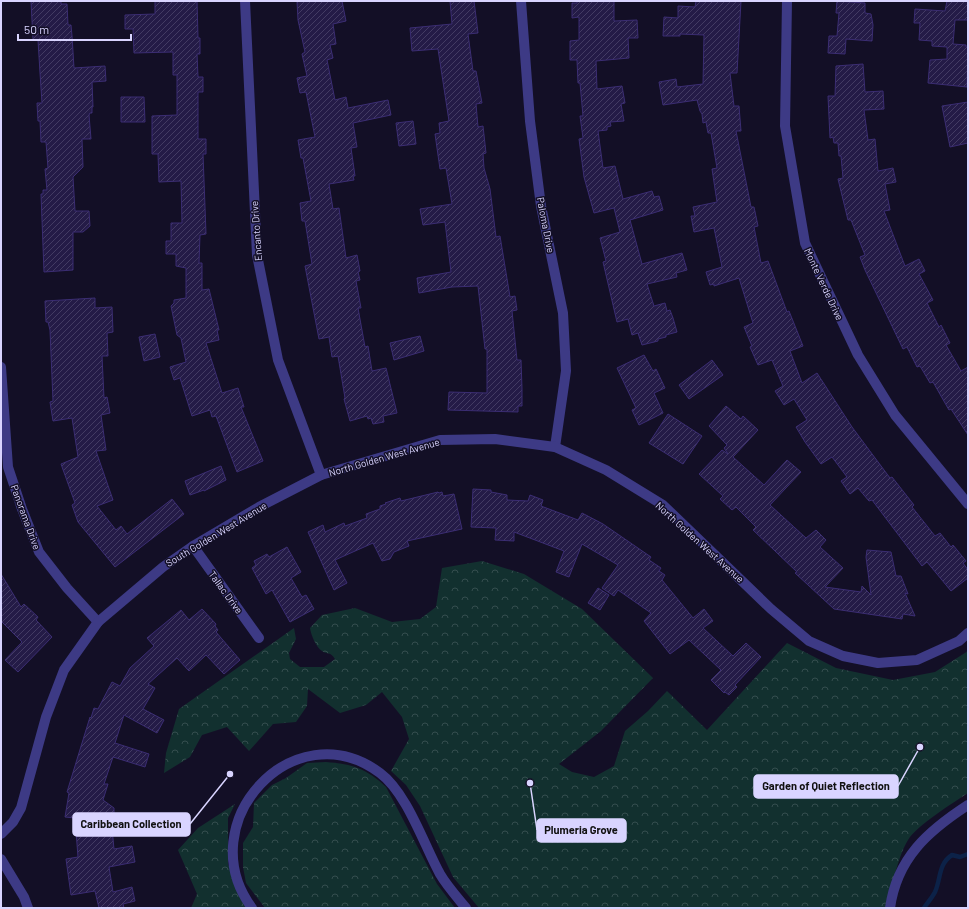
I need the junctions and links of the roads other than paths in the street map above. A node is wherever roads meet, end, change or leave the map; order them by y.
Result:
1 (245, 1) edge
2 (521, 1) edge
3 (787, 1) edge
4 (1, 367) edge
5 (555, 447) junction
6 (321, 475) junction
7 (968, 504) edge
8 (193, 546) junction
9 (98, 622) junction
10 (968, 633) edge
11 (259, 638) dead end
12 (968, 805) edge
13 (1, 834) edge
14 (1, 859) edge
15 (28, 908) edge
16 (252, 908) edge
17 (466, 908) edge
18 (890, 908) edge

1 - 6 street, Encanto Drive
2 - 5 street, Paloma Drive
3 - 7 street, Monte Verde Drive
4 - 9 street, Panorama Drive
5 - 6 street, North Golden West Avenue
5 - 10 street, North Golden West Avenue
6 - 8 street, South Golden West Avenue
8 - 9 street, South Golden West Avenue
8 - 11 street, Tallac Drive
9 - 13 street, South Golden West Avenue
12 - 18 street
14 - 15 street
16 - 17 street

